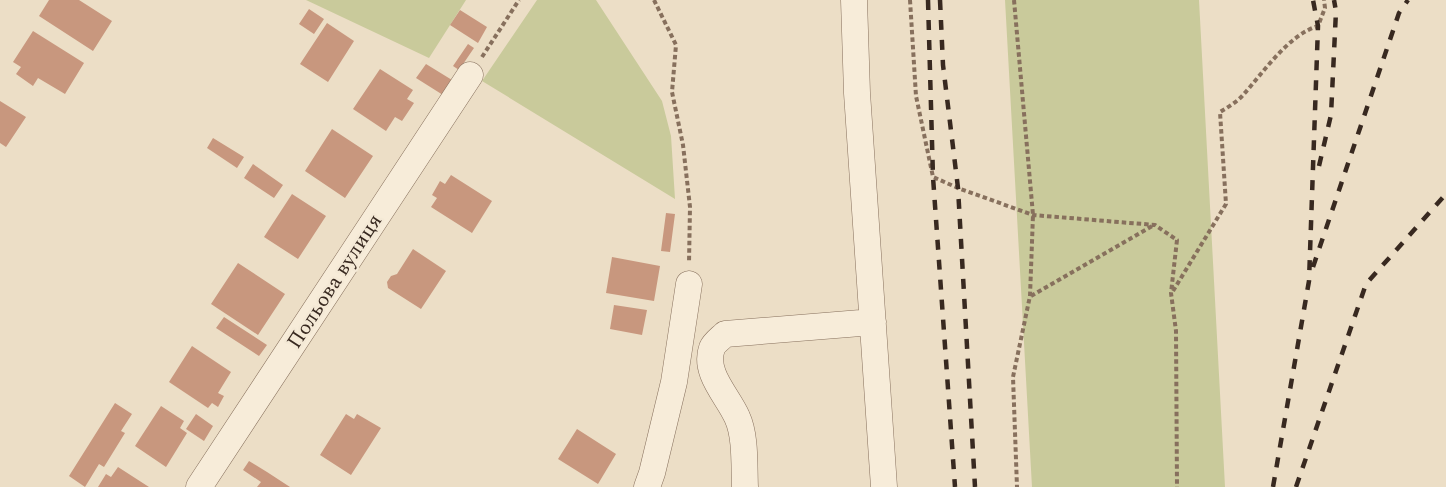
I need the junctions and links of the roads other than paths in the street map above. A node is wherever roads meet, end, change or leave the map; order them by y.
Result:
1 (854, 0) edge
2 (470, 75) road end
3 (689, 284) road end
4 (873, 322) junction
5 (198, 487) edge
6 (647, 487) edge
7 (745, 487) edge
8 (884, 487) edge

1 - 4 street
2 - 5 street, Польова вулиця
3 - 6 street
4 - 7 street
4 - 8 street

